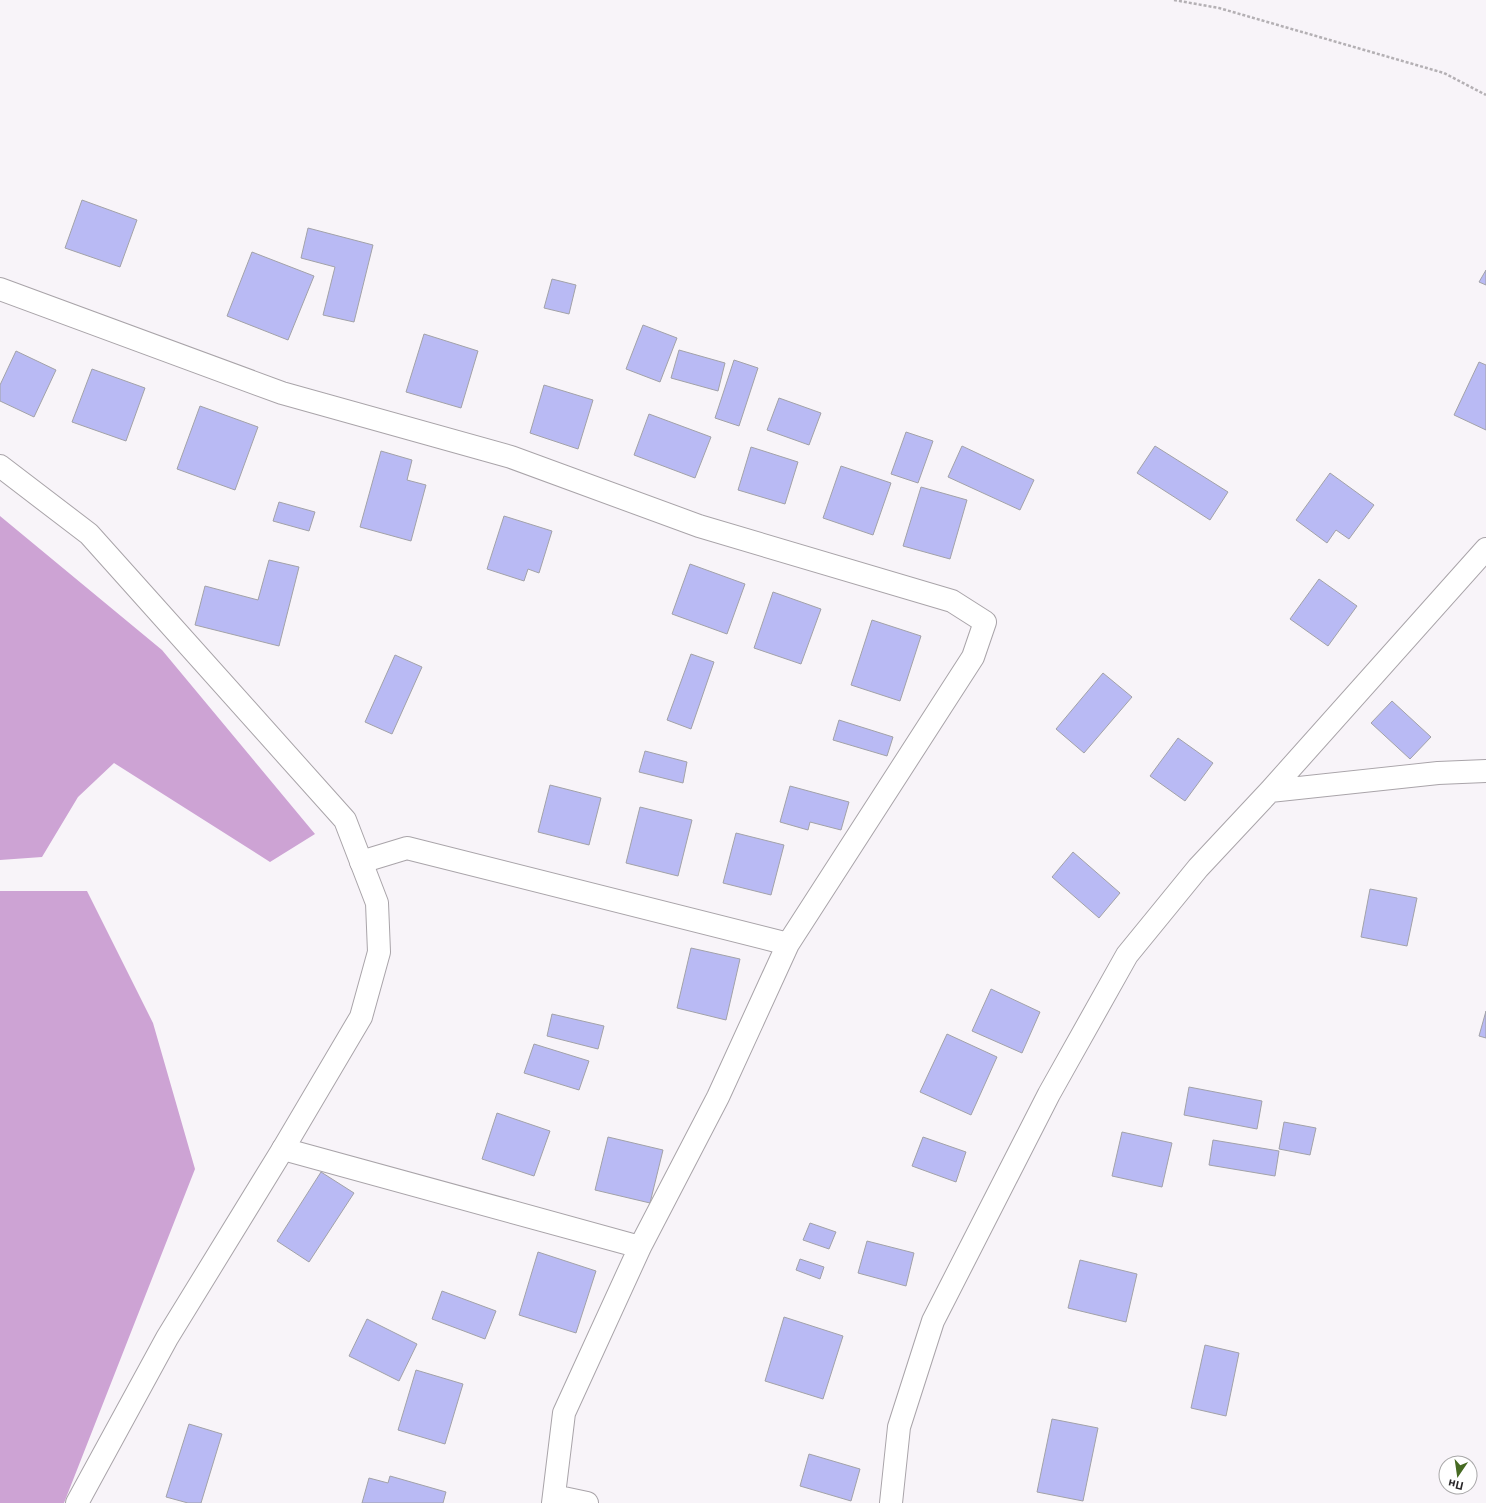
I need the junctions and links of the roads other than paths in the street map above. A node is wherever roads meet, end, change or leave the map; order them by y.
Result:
1 (0, 289) edge
2 (0, 466) edge
3 (1486, 549) edge
4 (1486, 771) edge
5 (1270, 791) junction
6 (361, 862) junction
7 (788, 944) junction
8 (284, 1149) junction
9 (640, 1247) junction
10 (554, 1499) edge
11 (77, 1503) edge
12 (588, 1503) edge
13 (891, 1503) edge

1 - 7 street
2 - 6 street
3 - 5 street
4 - 5 street
5 - 13 street
6 - 7 street
6 - 8 street
7 - 9 street
8 - 9 street
8 - 11 street
9 - 10 street
10 - 12 street

